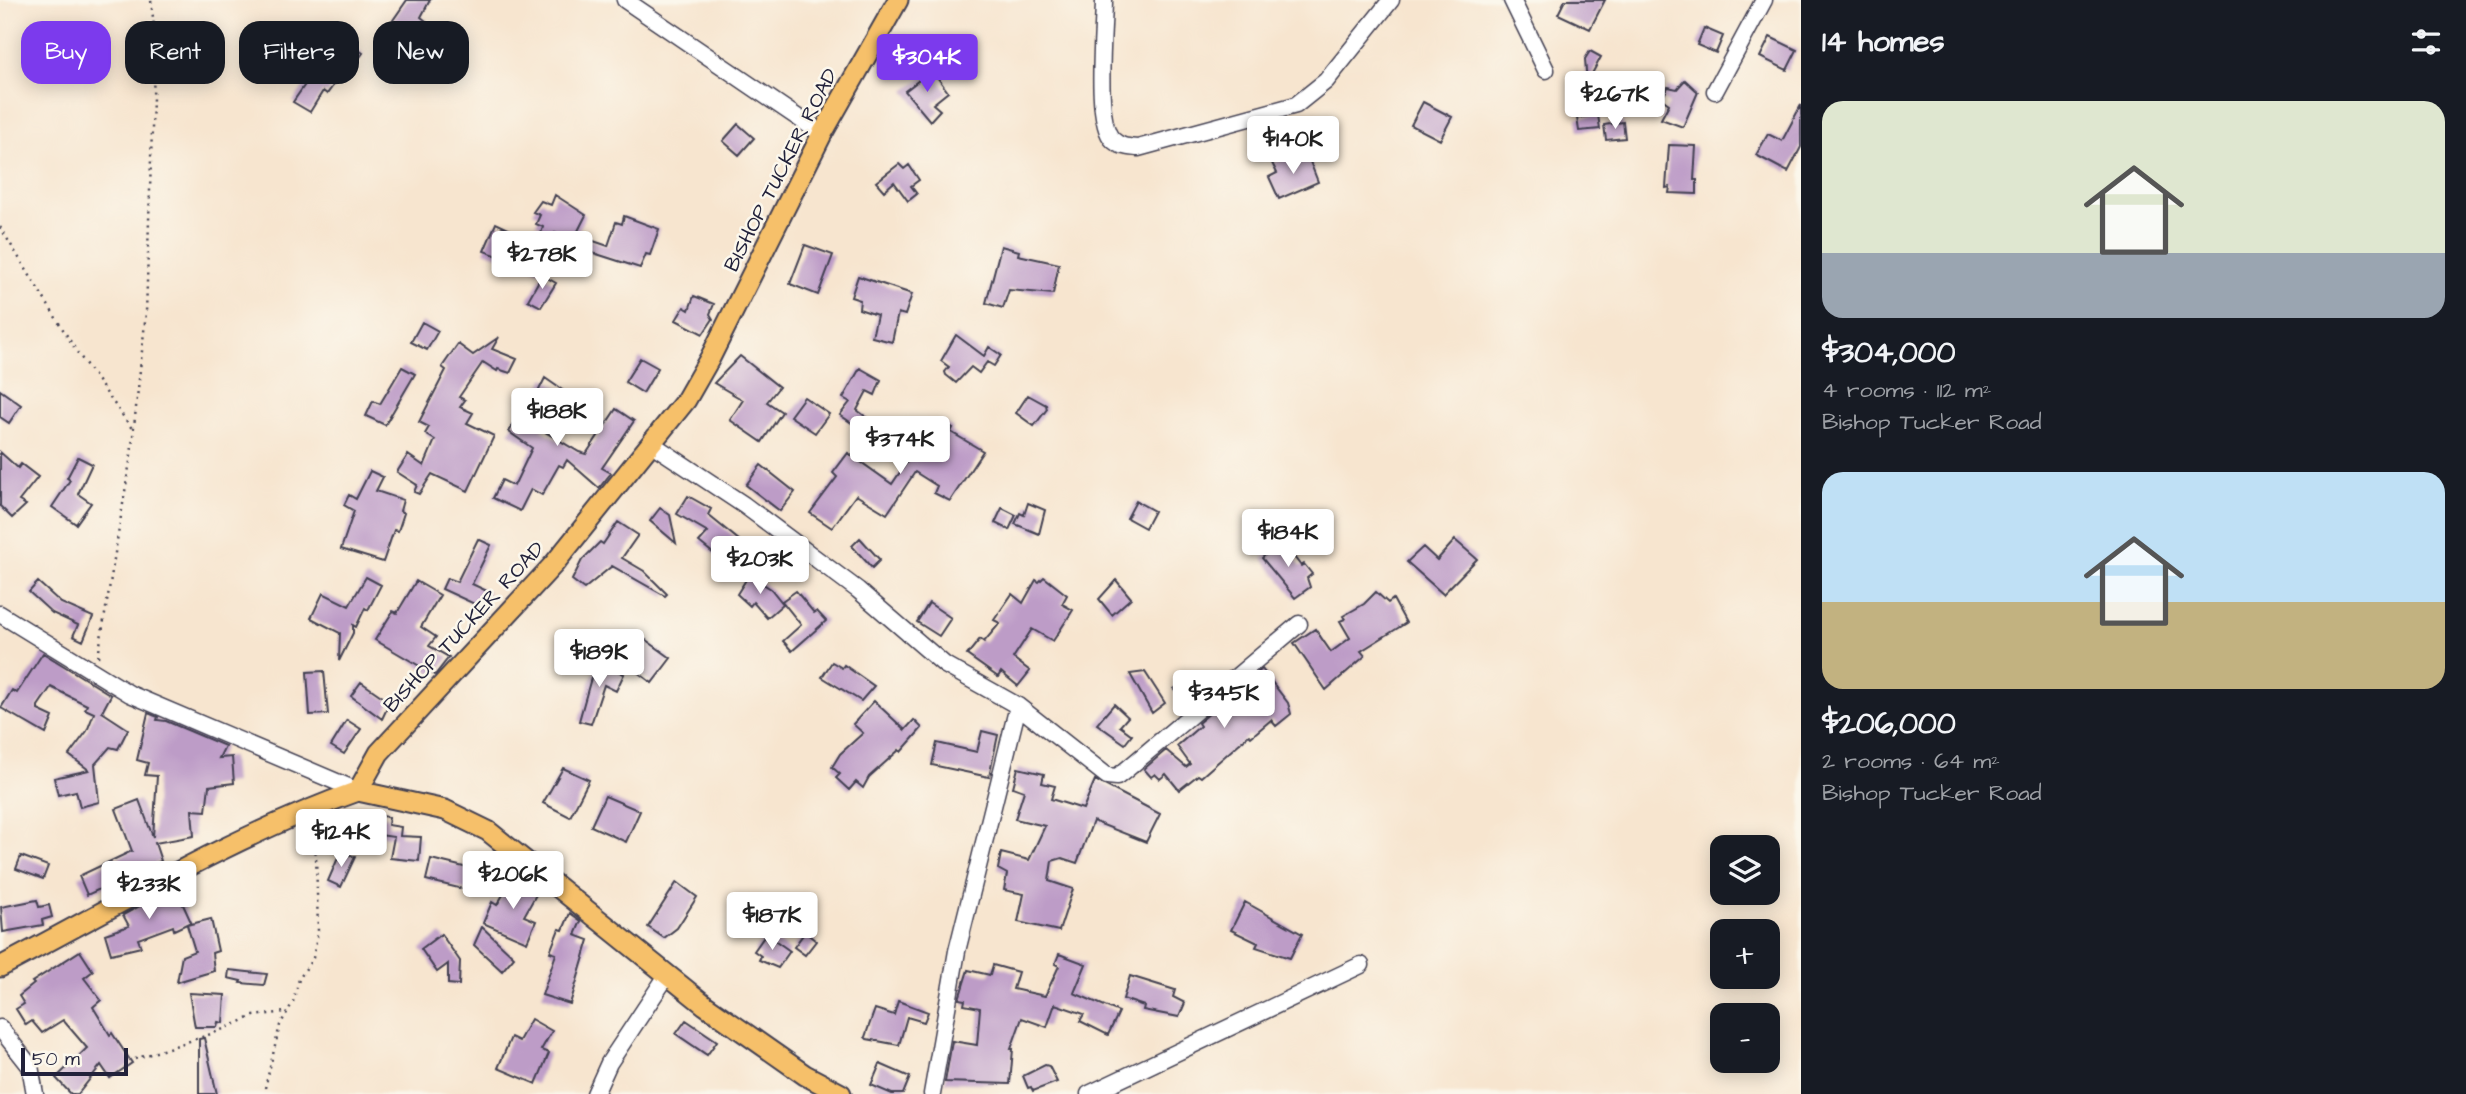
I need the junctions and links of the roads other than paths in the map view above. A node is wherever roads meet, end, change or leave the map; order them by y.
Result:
1 (625, 0) edge
2 (898, 0) edge
3 (1104, 0) edge
4 (1391, 0) edge
5 (1512, 0) edge
6 (1764, 0) edge
7 (1546, 70) dead end
8 (1714, 91) dead end
9 (822, 134) junction
10 (652, 444) junction
11 (0, 614) edge
12 (1299, 624) dead end
13 (1018, 706) junction
14 (358, 791) junction
15 (1361, 965) dead end
16 (0, 967) edge
17 (668, 974) junction
18 (0, 1028) edge
19 (34, 1094) edge
20 (595, 1094) edge
21 (841, 1094) edge
22 (932, 1094) edge
23 (1089, 1094) edge

1 - 9 street
2 - 9 main road, BISHOP TUCKER ROAD
3 - 4 street
5 - 7 street
6 - 8 street
9 - 10 main road, BISHOP TUCKER ROAD
10 - 13 street
10 - 14 main road, BISHOP TUCKER ROAD
11 - 14 street
12 - 13 street
13 - 22 street
14 - 16 main road
14 - 17 main road
15 - 23 street
17 - 20 street
17 - 21 main road
18 - 19 street

